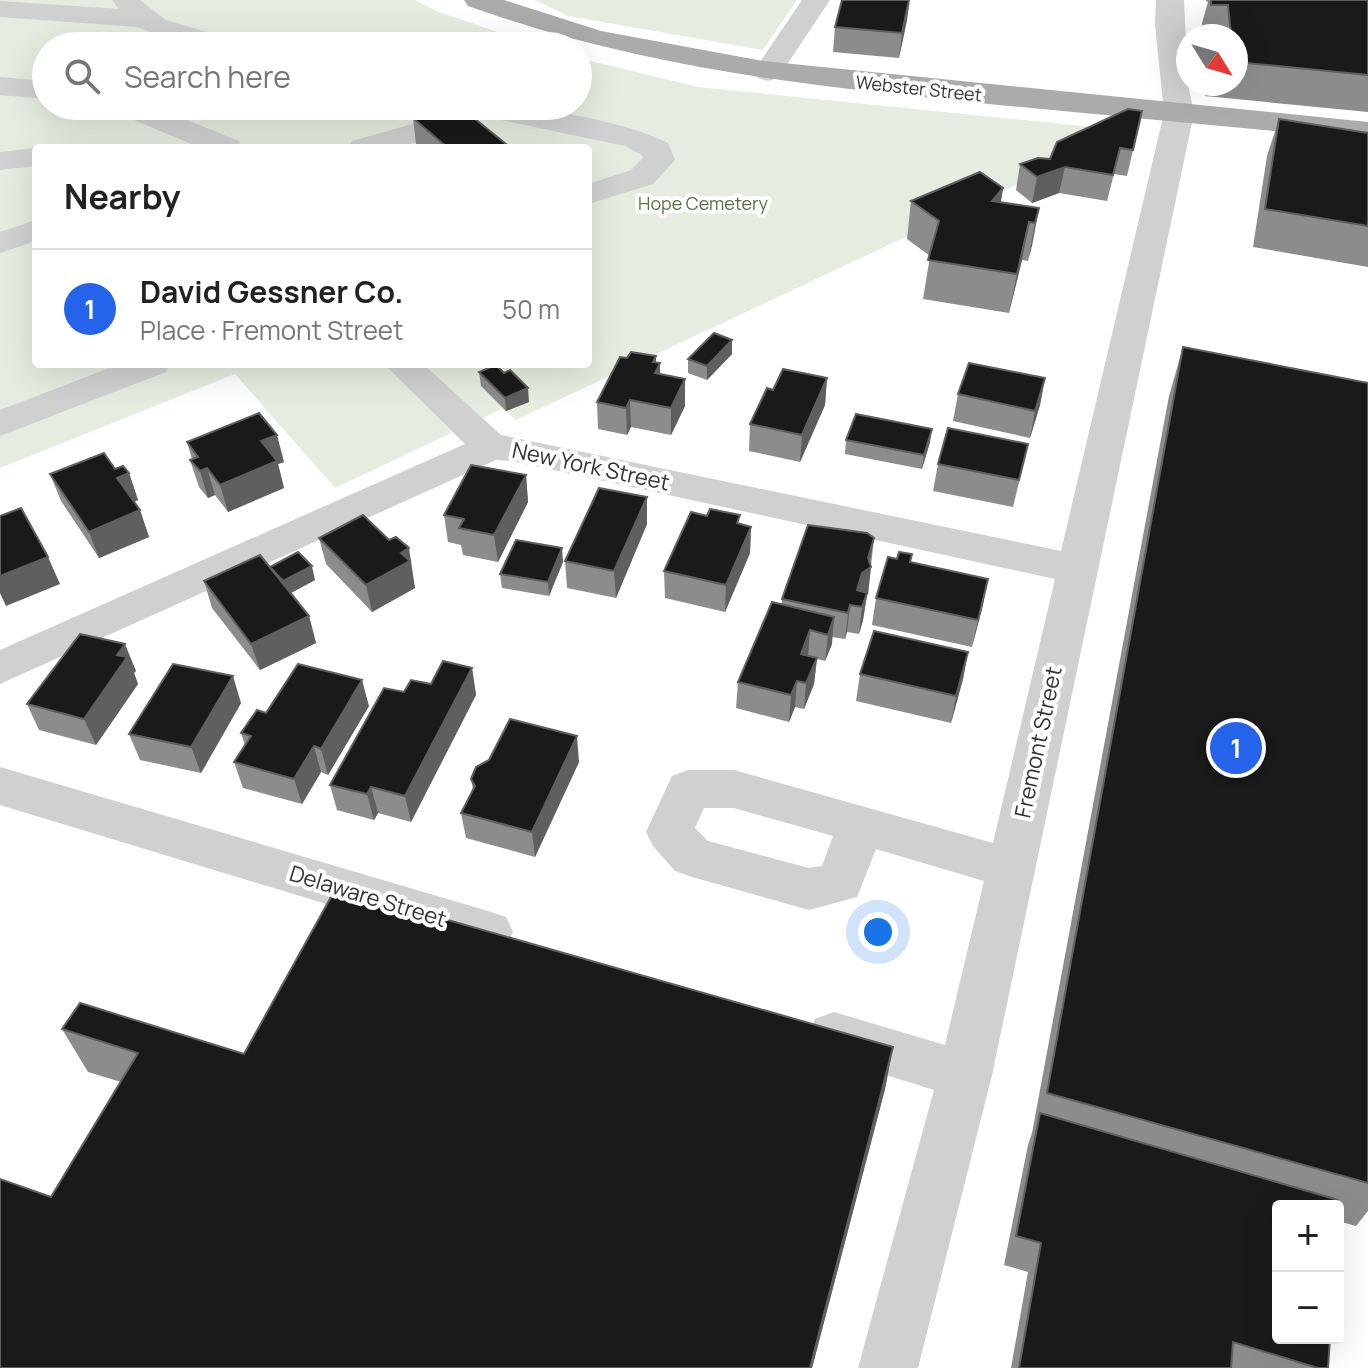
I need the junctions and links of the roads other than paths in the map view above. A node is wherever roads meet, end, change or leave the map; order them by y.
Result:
1 (478, 0) edge
2 (816, 0) edge
3 (1170, 0) edge
4 (0, 9) edge
5 (134, 10) edge
6 (178, 32) edge
7 (570, 32) edge
8 (592, 39) edge
9 (768, 72) junction
10 (0, 86) edge
11 (32, 89) edge
12 (1179, 113) junction
13 (160, 120) edge
14 (455, 120) edge
15 (543, 120) edge
16 (1368, 131) edge
17 (218, 144) edge
18 (377, 144) edge
19 (32, 157) edge
20 (0, 161) edge
21 (592, 193) edge
22 (32, 231) edge
23 (0, 243) edge
24 (143, 368) edge
25 (406, 368) edge
26 (0, 424) edge
27 (491, 447) junction
28 (1076, 569) junction
29 (0, 668) edge
30 (0, 786) edge
31 (861, 825) dead end
32 (1010, 868) junction
33 (536, 947) edge
34 (796, 1025) edge
35 (965, 1075) junction
36 (888, 1368) edge

1 - 7 main road, Webster Street
2 - 9 street
3 - 12 street, Fremont Street
4 - 5 street
5 - 6 street
8 - 9 main road, Webster Street
9 - 12 main road, Webster Street
10 - 11 street
12 - 16 main road, Webster Street
12 - 28 street, Fremont Street
13 - 17 street
14 - 18 street
15 - 21 street
19 - 20 street
22 - 23 street
24 - 26 street
25 - 27 street
27 - 28 street, New York Street
27 - 29 street, New York Street
28 - 32 street, Fremont Street
30 - 33 street, Delaware Street
31 - 32 street
32 - 35 street, Fremont Street
34 - 35 street
35 - 36 street, Fremont Street

